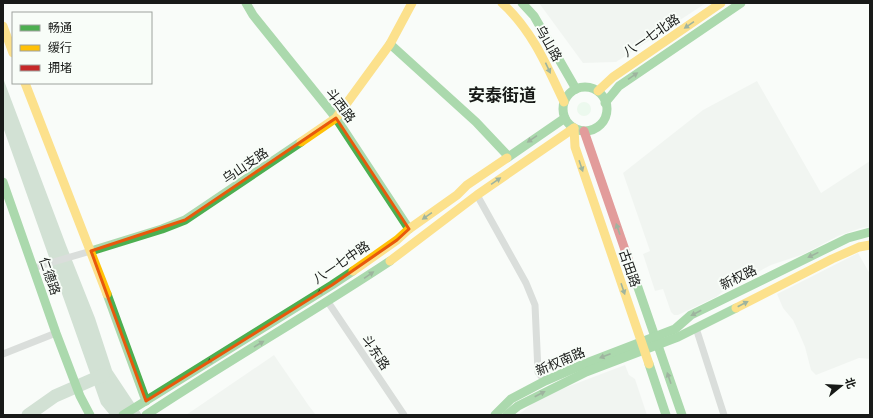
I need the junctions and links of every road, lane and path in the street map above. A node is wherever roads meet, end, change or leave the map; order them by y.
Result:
1 (246, 3) edge
2 (412, 3) edge
3 (502, 3) edge
4 (522, 3) edge
5 (721, 3) edge
6 (741, 3) edge
7 (3, 26) edge
8 (390, 44) junction
9 (12, 50) edge
10 (25, 84) edge
11 (576, 89) junction
12 (598, 92) junction
13 (564, 102) junction
14 (605, 103) junction
15 (336, 118) junction
16 (565, 118) junction
17 (574, 128) junction
18 (584, 131) junction
19 (508, 156) junction
20 (3, 182) edge
21 (477, 195) junction
22 (408, 229) junction
23 (870, 232) edge
24 (870, 245) edge
25 (91, 251) junction
26 (33, 268) junction
27 (328, 302) junction
28 (696, 328) junction
29 (56, 333) junction
30 (657, 342) junction
31 (643, 346) junction
32 (3, 354) edge
33 (545, 381) junction
34 (146, 401) junction
35 (156, 411) edge
36 (90, 415) edge
37 (123, 415) edge
38 (146, 415) edge
39 (404, 415) edge
40 (495, 415) edge
41 (507, 415) edge
42 (666, 415) edge
43 (682, 415) edge
44 (724, 415) edge

1 - 15 main road, 斗西路
2 - 8 main road, 乌山支路
3 -> 13 main road, 乌山路
4 - 11 main road, 乌山路
5 -> 12 main road, 八一七北路
14 -> 6 main road
7 - 9 main road
8 - 15 main road, 乌山支路
8 - 19 main road
10 - 25 main road
11 - 12 main road
11 - 13 main road
12 - 14 main road
13 - 16 main road
14 - 18 main road
15 - 22 main road, 斗西路
15 - 25 main road, 乌山支路
16 - 17 main road
16 -> 19 main road, 八一七中路
17 - 18 main road
21 -> 17 main road, 八一七中路
17 -> 31 main road, 古田路
30 -> 18 main road, 古田路
19 -> 22 main road, 八一七中路
20 - 26 main road, 仁德路
27 -> 21 main road, 八一七中路
21 - 33 street
22 -> 34 main road, 八一七中路
23 -> 30 main road, 新权路
28 -> 24 main road, 新权路
25 - 26 street, 乌山支路
25 - 34 main road
26 - 29 main road, 仁德路
35 -> 27 main road, 八一七中路
27 - 39 street, 斗东路
28 - 30 main road, 新权路
28 - 44 street
29 - 32 street
29 - 36 main road, 仁德路
30 - 31 main road, 新权路
43 -> 30 main road, 古田路
31 -> 33 main road, 新权南路
41 -> 31 main road, 新权南路
31 - 42 main road, 古田路
33 - 40 main road, 新权南路
34 - 37 main road, 八一七中路
35 - 38 main road, 八一七中路

